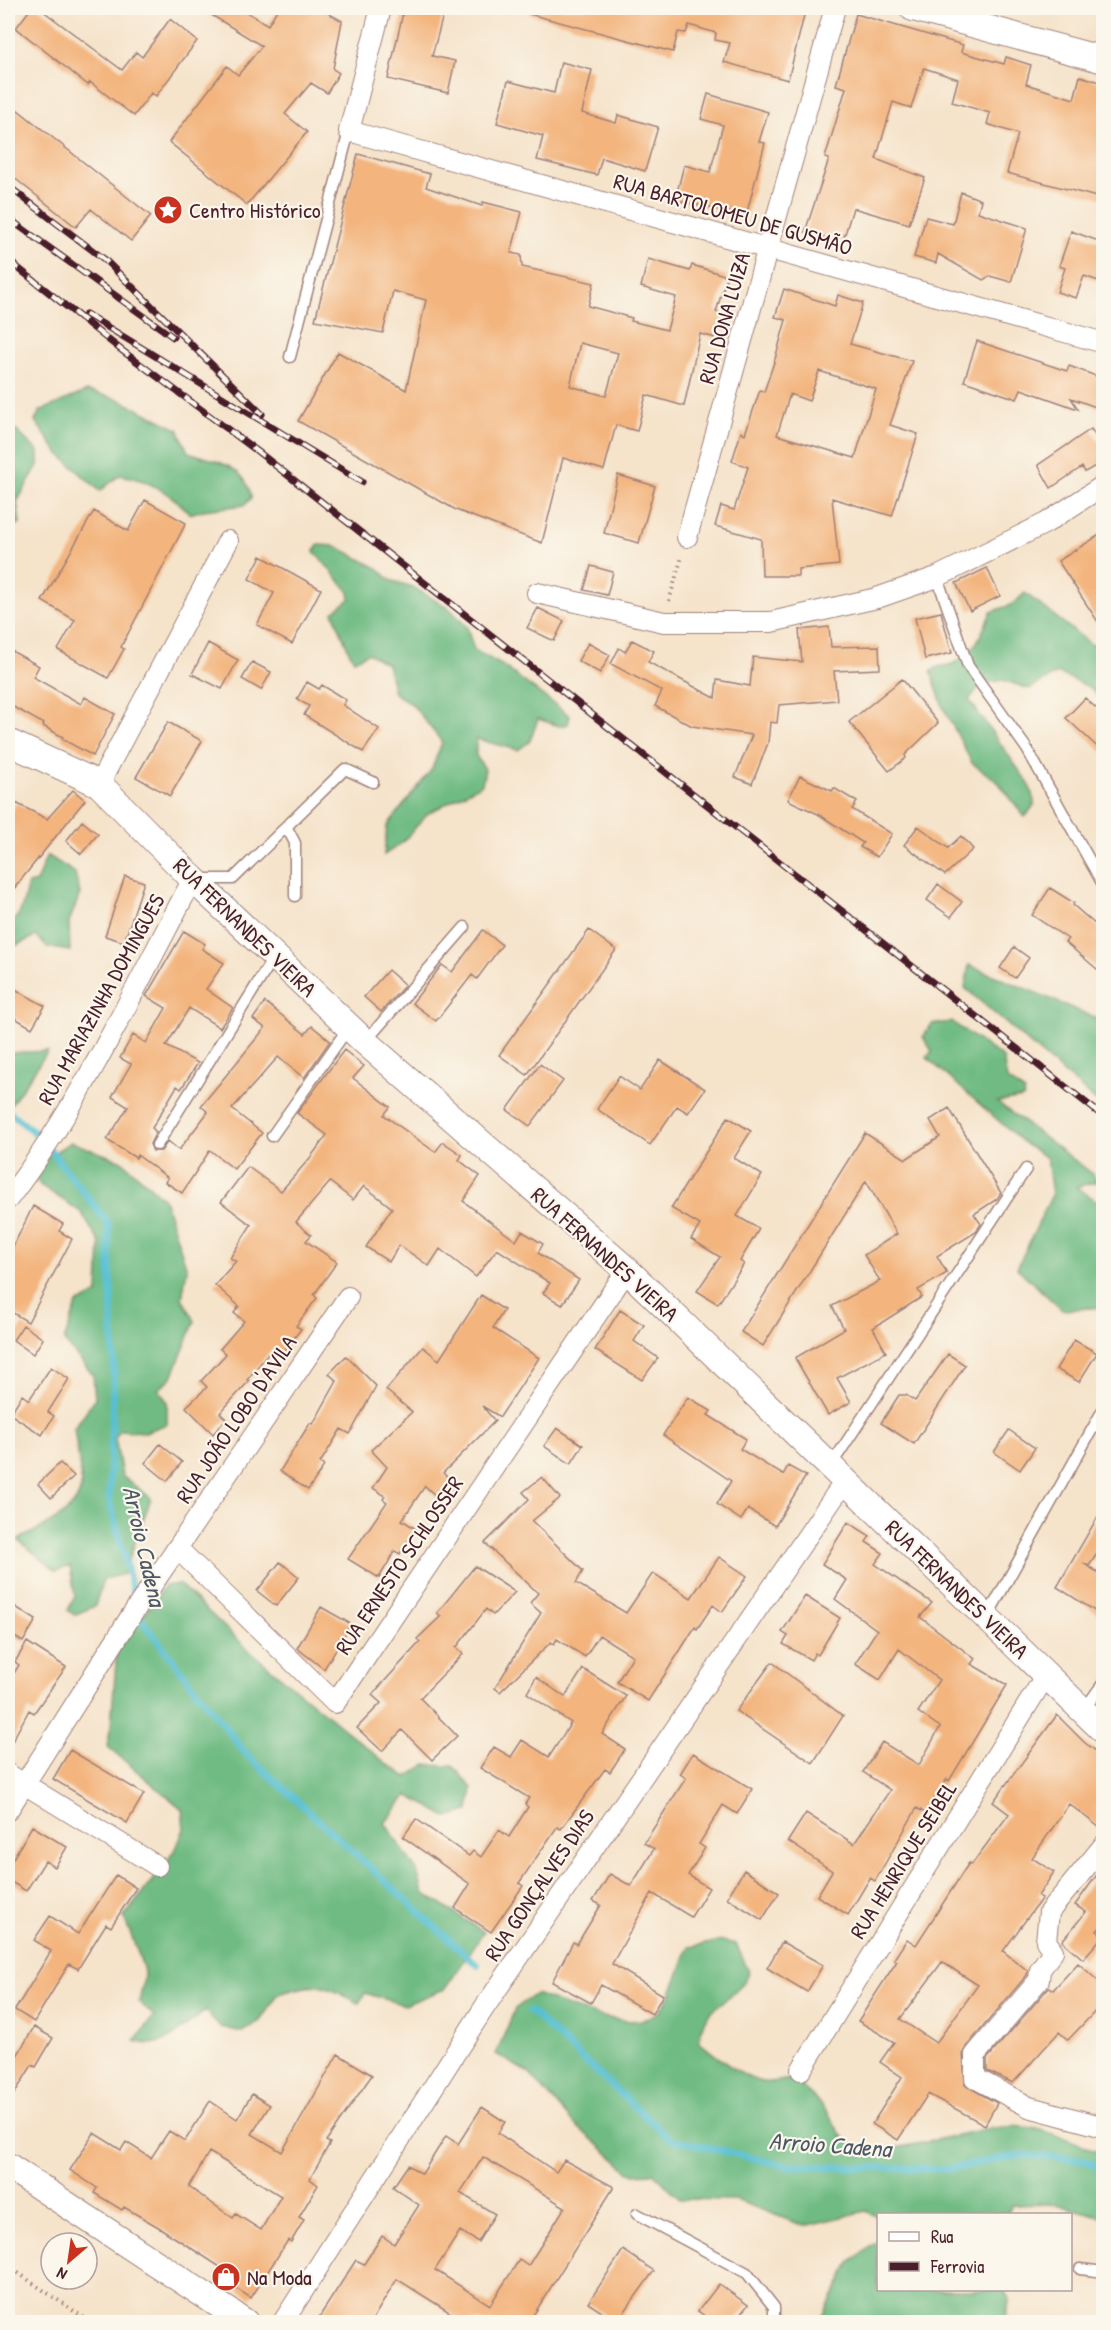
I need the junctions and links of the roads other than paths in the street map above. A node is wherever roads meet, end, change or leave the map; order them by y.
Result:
1 (381, 8) edge
2 (835, 8) edge
3 (913, 8) edge
4 (1104, 60) edge
5 (349, 131) junction
6 (768, 249) junction
7 (1104, 343) edge
8 (290, 357) dead end
9 (1104, 485) edge
10 (687, 537) road end
11 (228, 541) dead end
12 (937, 577) junction
13 (537, 593) dead end
14 (8, 742) edge
15 (373, 782) dead end
16 (99, 784) junction
17 (286, 826) junction
18 (194, 879) junction
19 (1104, 886) edge
20 (295, 896) dead end
21 (465, 927) dead end
22 (274, 956) junction
23 (357, 1034) junction
24 (272, 1136) dead end
25 (157, 1145) dead end
26 (1026, 1169) dead end
27 (8, 1199) edge
28 (627, 1270) junction
29 (348, 1297) dead end
30 (1104, 1408) edge
31 (837, 1474) junction
32 (177, 1548) junction
33 (986, 1618) junction
34 (1046, 1676) junction
35 (1104, 1682) edge
36 (1083, 1712) junction
37 (1104, 1731) edge
38 (16, 1779) edge
39 (8, 1810) edge
40 (1104, 1845) edge
41 (157, 1866) dead end
42 (801, 2070) dead end
43 (1104, 2127) edge
44 (8, 2166) edge
45 (637, 2214) dead end
46 (1080, 2269) dead end
47 (1104, 2272) edge
48 (245, 2322) edge
49 (283, 2322) edge
50 (774, 2322) edge

1 - 5 street
2 - 6 street, RUA DONA LUIZA
3 - 4 street
5 - 6 street, RUA BARTOLOMEU DE GUSMÃO
5 - 8 lane
6 - 7 street, RUA BARTOLOMEU DE GUSMÃO
6 - 10 street, RUA DONA LUIZA
9 - 12 street
11 - 16 street
12 - 13 street
12 - 19 lane
14 - 16 street
15 - 17 lane
16 - 18 street, RUA FERNANDES VIEIRA
17 - 18 lane
17 - 20 lane
18 - 22 street, RUA FERNANDES VIEIRA
18 - 27 street, RUA MARIAZINHA DOMINGUES
21 - 23 lane
22 - 23 street, RUA FERNANDES VIEIRA
22 - 25 lane
23 - 24 lane
23 - 28 street, RUA FERNANDES VIEIRA
26 - 31 lane
28 - 31 street, RUA FERNANDES VIEIRA
28 - 32 street, RUA ERNESTO SCHLOSSER
29 - 32 street, RUA JOÃO LOBO D'AVILA
30 - 33 lane
31 - 33 street, RUA FERNANDES VIEIRA
31 - 49 street, RUA GONÇALVES DIAS
32 - 38 street, RUA JOÃO LOBO D'AVILA
33 - 34 street, RUA FERNANDES VIEIRA
34 - 36 street, RUA FERNANDES VIEIRA
34 - 42 street, RUA HENRIQUE SEIBEL
35 - 36 lane
36 - 37 street, RUA FERNANDES VIEIRA
38 - 39 street, RUA JOÃO LOBO D'AVILA
38 - 41 street
40 - 43 street
44 - 48 street
45 - 50 lane
46 - 47 lane

